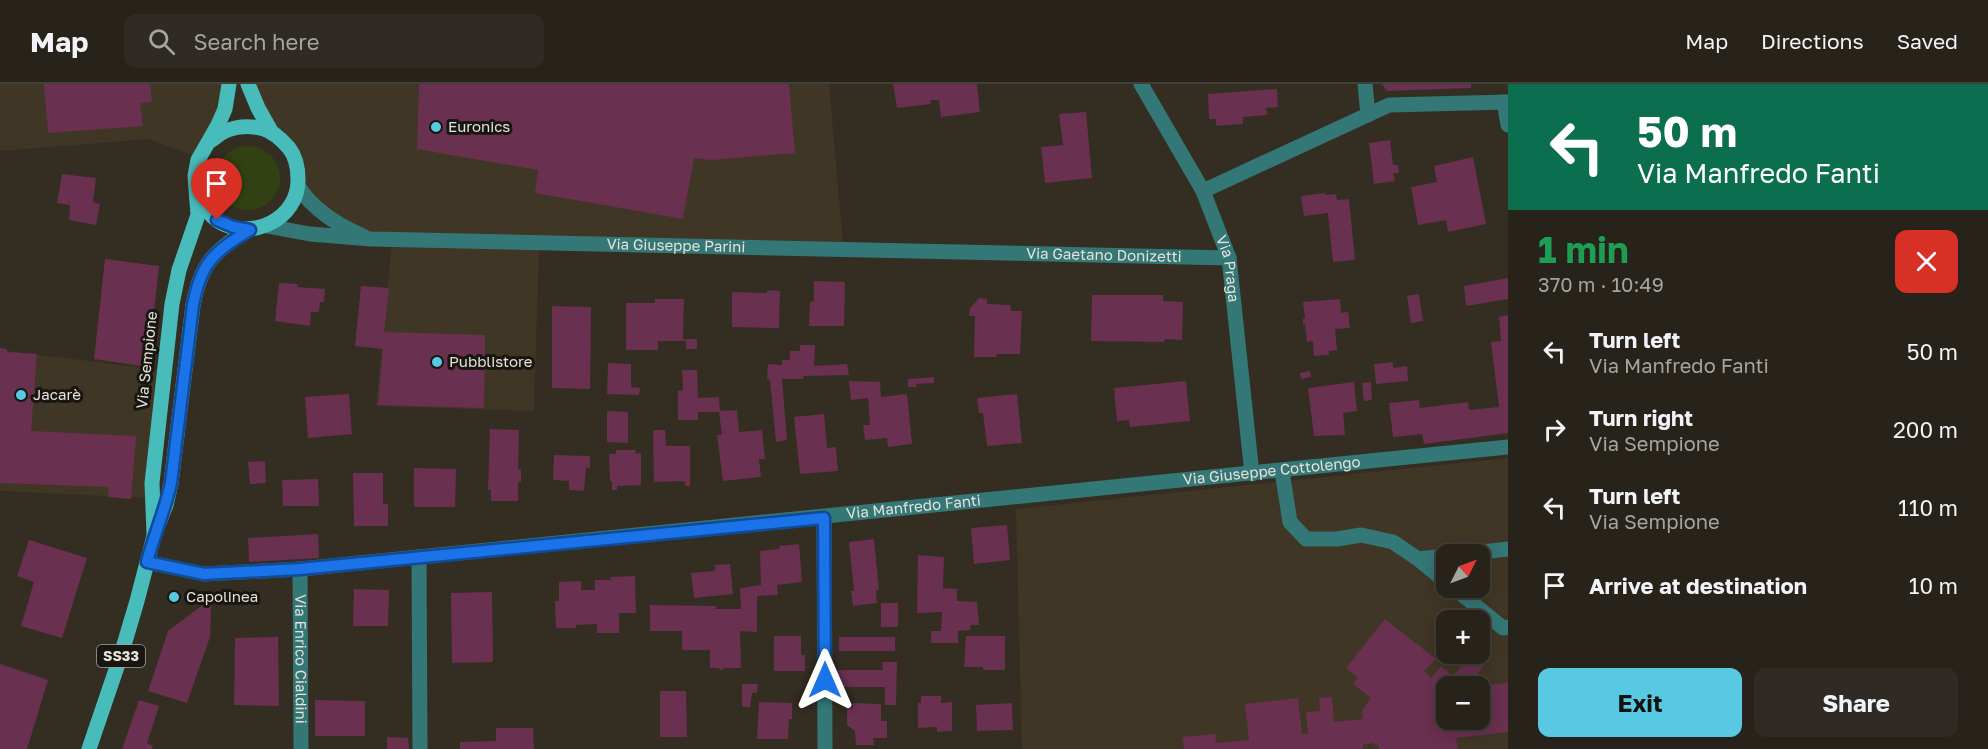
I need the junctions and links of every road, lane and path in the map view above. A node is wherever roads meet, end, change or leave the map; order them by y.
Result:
1 (229, 84) edge
2 (248, 84) edge
3 (1141, 84) edge
4 (1365, 84) edge
5 (1506, 102) edge
6 (1368, 114) junction
7 (1508, 125) edge
8 (272, 133) junction
9 (207, 145) junction
10 (298, 186) junction
11 (1203, 192) junction
12 (197, 193) junction
13 (267, 226) junction
14 (250, 230) junction
15 (372, 239) junction
16 (981, 252) joint
17 (1229, 258) junction
18 (1508, 447) edge
19 (1282, 471) junction
20 (1252, 474) junction
21 (1036, 496) joint
22 (824, 518) junction
23 (154, 536) junction
24 (1508, 549) edge
25 (1490, 551) edge
26 (419, 557) junction
27 (1436, 557) edge
28 (1418, 559) junction
29 (147, 562) junction
30 (300, 569) junction
31 (1436, 574) edge
32 (1466, 598) edge
33 (1508, 627) edge
34 (89, 749) edge
35 (301, 749) edge
36 (420, 749) edge
37 (825, 749) edge

1 - 9 main road, Via Sempione / SS33
2 - 8 main road
3 - 11 street, Via Praga
4 - 6 street
5 - 6 street
5 - 7 street
6 - 11 street
8 - 9 main road
8 - 10 main road
9 - 12 main road, Via Sempione / SS33
10 - 13 main road, Via Sempione / SS33
10 - 15 street
11 - 17 street, Via Praga
12 - 14 main road, Via Sempione / SS33
12 - 23 main road, Via Sempione / SS33
13 - 14 main road, Via Sempione / SS33
13 - 15 street, Via Giuseppe Parini
14 - 23 main road, Via Sempione / SS33
15 - 16 street, Via Giuseppe Parini
16 - 17 street, Via Gaetano Donizetti
17 - 20 street, Via Praga
18 - 19 street, Via Giuseppe Cottolengo
19 - 20 street, Via Giuseppe Cottolengo
19 - 28 street
20 - 21 street, Via Giuseppe Cottolengo
21 - 22 street, Via Manfredo Fanti
22 - 26 street, Via Manfredo Fanti
22 - 37 street
23 - 29 main road, Via Sempione / SS33
24 - 25 street
26 - 30 street, Via Manfredo Fanti
26 - 36 street
27 - 28 street
28 - 31 street
29 - 30 street, Via Manfredo Fanti
29 - 34 main road, Via Sempione / SS33
30 - 35 street, Via Enrico Cialdini
32 - 33 street

